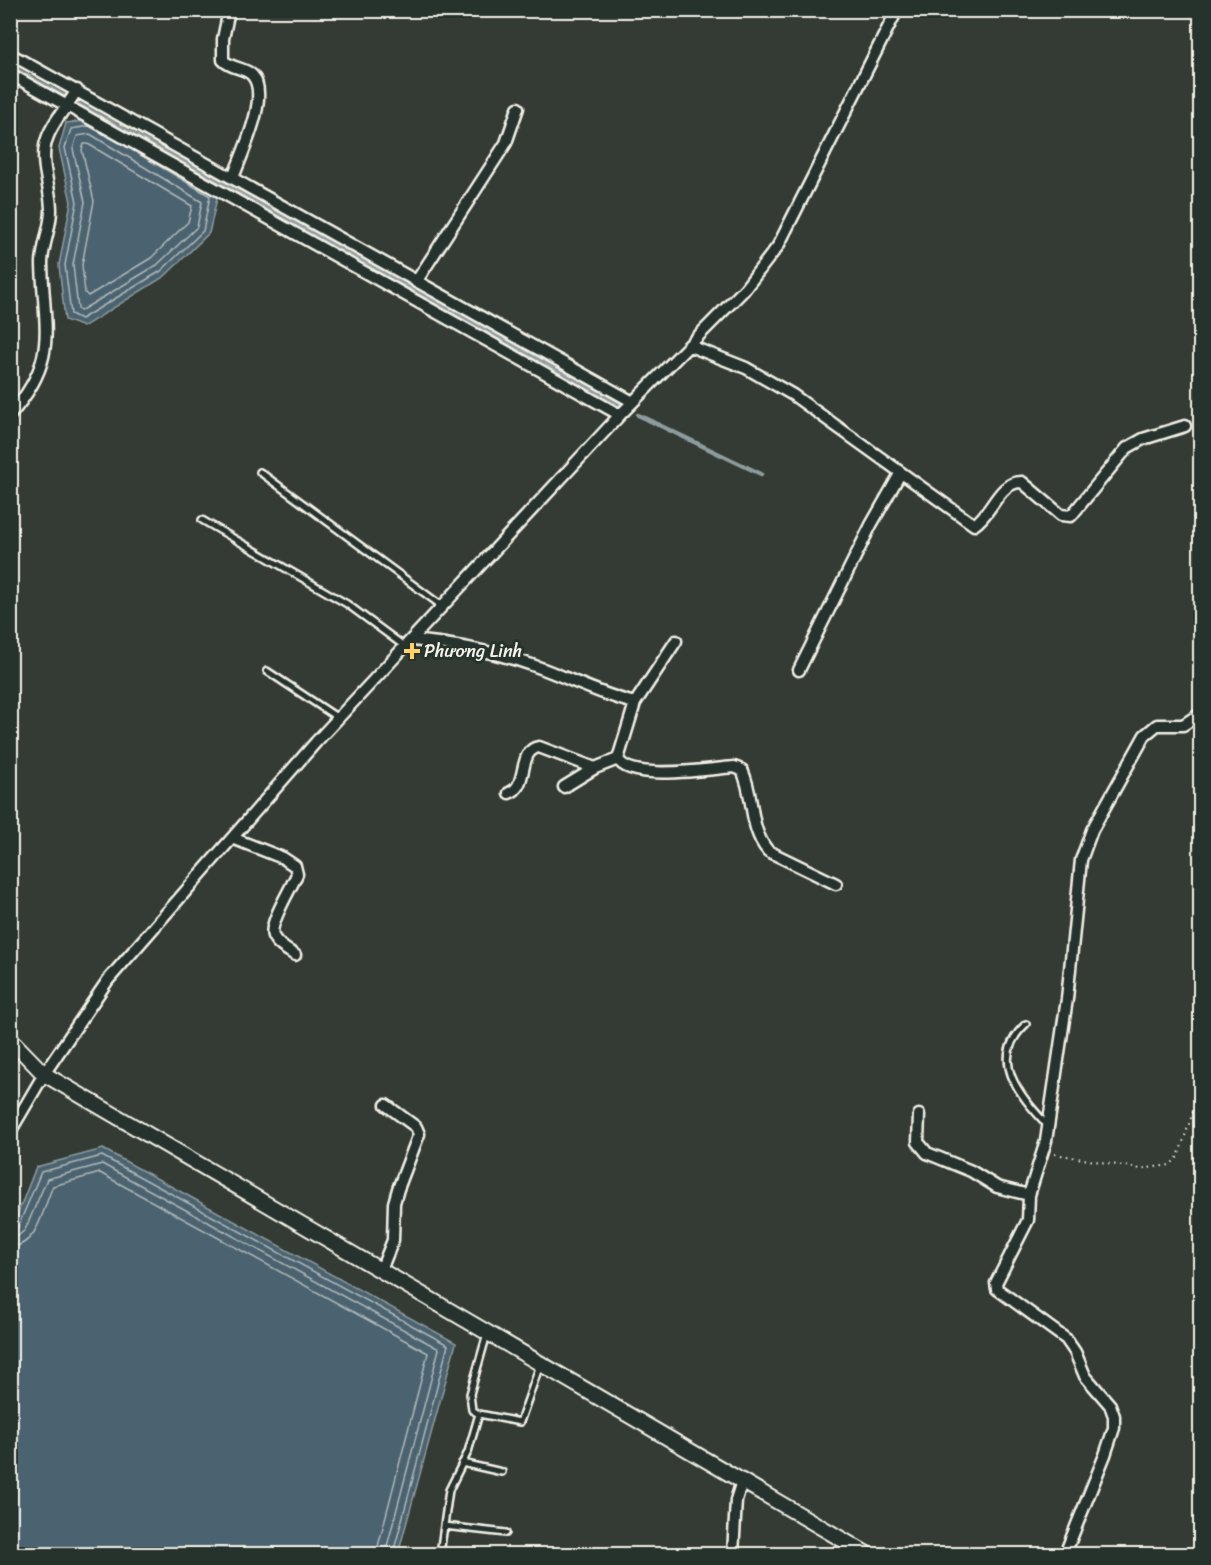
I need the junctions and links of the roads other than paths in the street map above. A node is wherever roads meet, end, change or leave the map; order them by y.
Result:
1 (229, 10) edge
2 (897, 10) edge
3 (10, 54) edge
4 (10, 75) edge
5 (76, 90) junction
6 (68, 105) junction
7 (519, 108) dead end
8 (233, 178) junction
9 (416, 282) junction
10 (690, 346) junction
11 (633, 402) junction
12 (10, 415) edge
13 (620, 415) junction
14 (1185, 426) dead end
15 (260, 472) dead end
16 (900, 474) junction
17 (202, 520) dead end
18 (444, 607) junction
19 (676, 640) dead end
20 (409, 644) junction
21 (799, 670) dead end
22 (267, 671) dead end
23 (635, 703) junction
24 (1200, 714) edge
25 (338, 719) junction
26 (618, 759) junction
27 (595, 768) junction
28 (564, 787) dead end
29 (509, 793) dead end
30 (232, 838) junction
31 (836, 884) dead end
32 (295, 955) dead end
33 (1026, 1024) dead end
34 (10, 1039) edge
35 (44, 1074) junction
36 (386, 1105) dead end
37 (919, 1115) dead end
38 (1047, 1126) junction
39 (10, 1132) edge
40 (1029, 1195) junction
41 (381, 1270) junction
42 (488, 1333) junction
43 (541, 1363) junction
44 (479, 1414) junction
45 (462, 1463) junction
46 (502, 1472) dead end
47 (742, 1480) junction
48 (444, 1526) junction
49 (506, 1533) dead end
50 (440, 1554) edge
51 (733, 1554) edge
52 (867, 1554) edge
53 (1065, 1554) edge

1 - 8 street
2 - 10 street
3 - 5 street
4 - 6 street
5 - 6 street
5 - 8 street
6 - 12 street
6 - 13 street
7 - 9 street
8 - 9 street
9 - 11 street
10 - 11 street
10 - 16 street
11 - 13 street
13 - 18 street
14 - 16 street
15 - 18 lane
16 - 21 street
17 - 20 lane
18 - 20 street
19 - 23 street
20 - 23 street
20 - 25 street
22 - 25 lane
23 - 26 street
24 - 38 street
25 - 30 street
26 - 27 street
26 - 31 street
27 - 28 street
27 - 29 street
30 - 32 street
30 - 35 street
33 - 38 lane
34 - 35 street
35 - 39 street
35 - 41 street
36 - 41 street
37 - 40 street
38 - 40 street
40 - 53 street
41 - 42 street
42 - 43 street
42 - 44 lane
43 - 44 lane
43 - 47 street
44 - 45 lane
45 - 46 lane
45 - 48 lane
47 - 51 street
47 - 52 street
48 - 49 lane
48 - 50 lane

